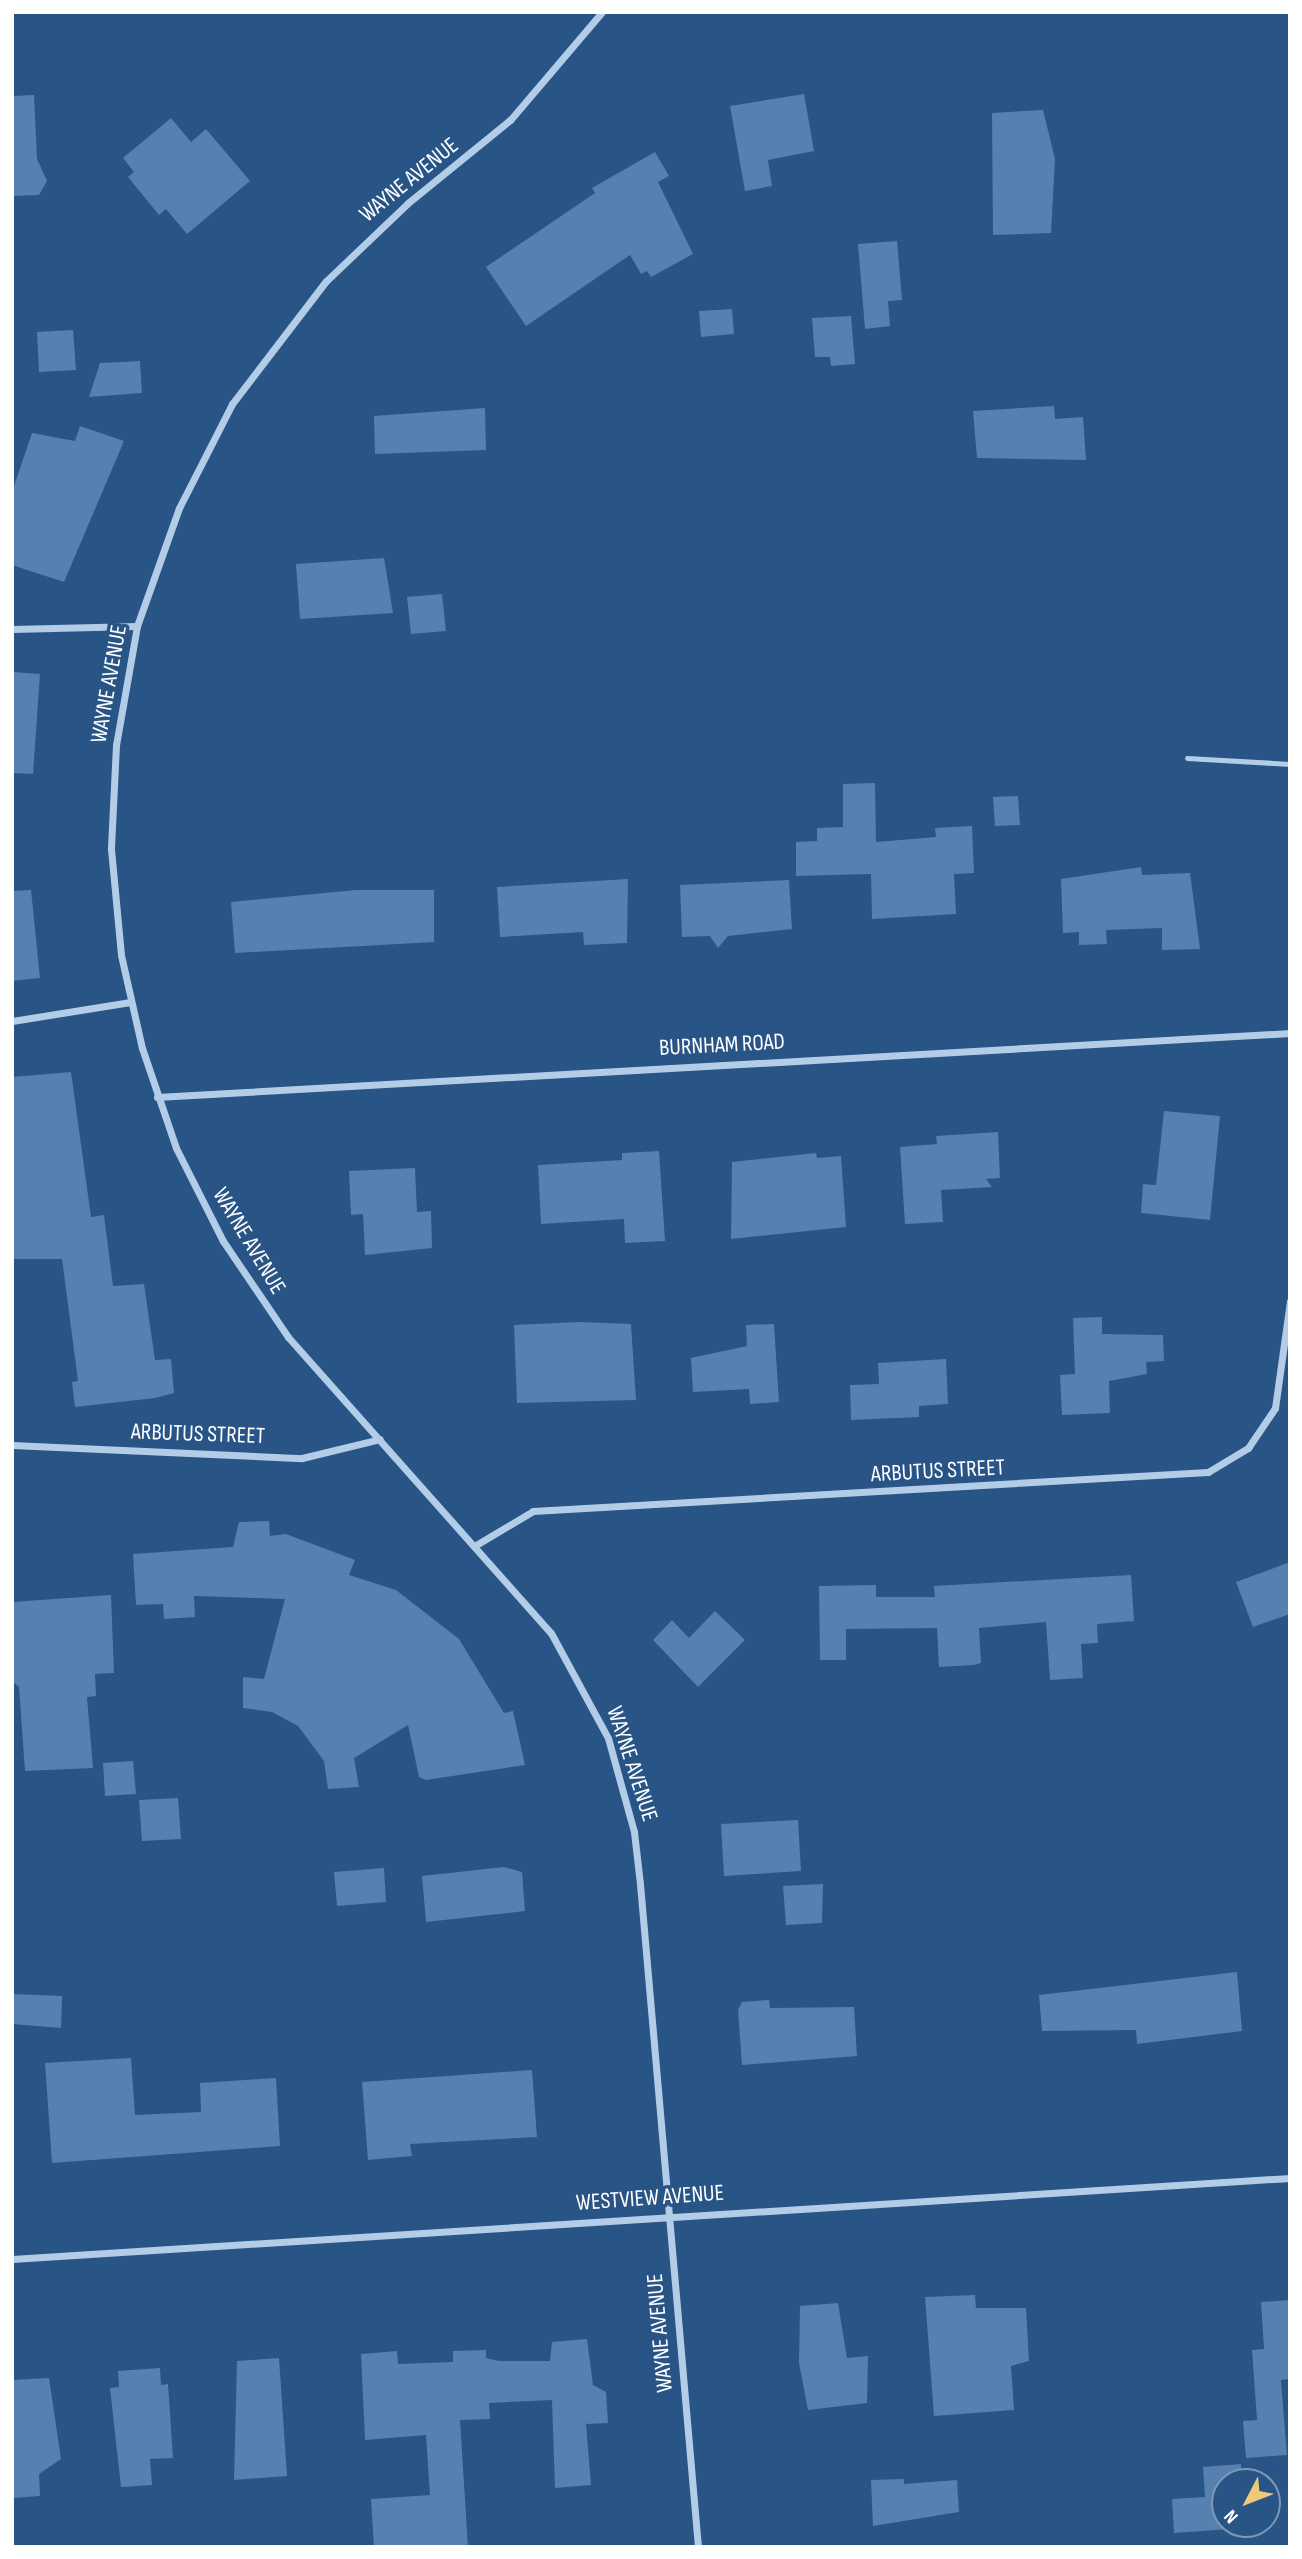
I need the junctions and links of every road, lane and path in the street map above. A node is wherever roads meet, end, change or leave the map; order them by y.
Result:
1 (602, 12) edge
2 (137, 626) junction
3 (12, 629) edge
4 (1187, 758) dead end
5 (1290, 764) edge
6 (130, 1002) junction
7 (12, 1021) edge
8 (1290, 1033) edge
9 (157, 1097) junction
10 (1290, 1301) edge
11 (380, 1439) junction
12 (12, 1445) edge
13 (476, 1545) junction
14 (1290, 2178) edge
15 (669, 2216) junction
16 (12, 2259) edge
17 (698, 2547) edge

1 - 2 street, WAYNE AVENUE
2 - 3 street
2 - 6 street, WAYNE AVENUE
4 - 5 lane
6 - 7 street
6 - 9 street, WAYNE AVENUE
8 - 9 street, BURNHAM ROAD
9 - 11 street, WAYNE AVENUE
10 - 13 street, ARBUTUS STREET
11 - 12 street, ARBUTUS STREET
11 - 13 street, WAYNE AVENUE
13 - 15 street, WAYNE AVENUE
14 - 15 street, WESTVIEW AVENUE
15 - 16 street, WESTVIEW AVENUE
15 - 17 street, WAYNE AVENUE

